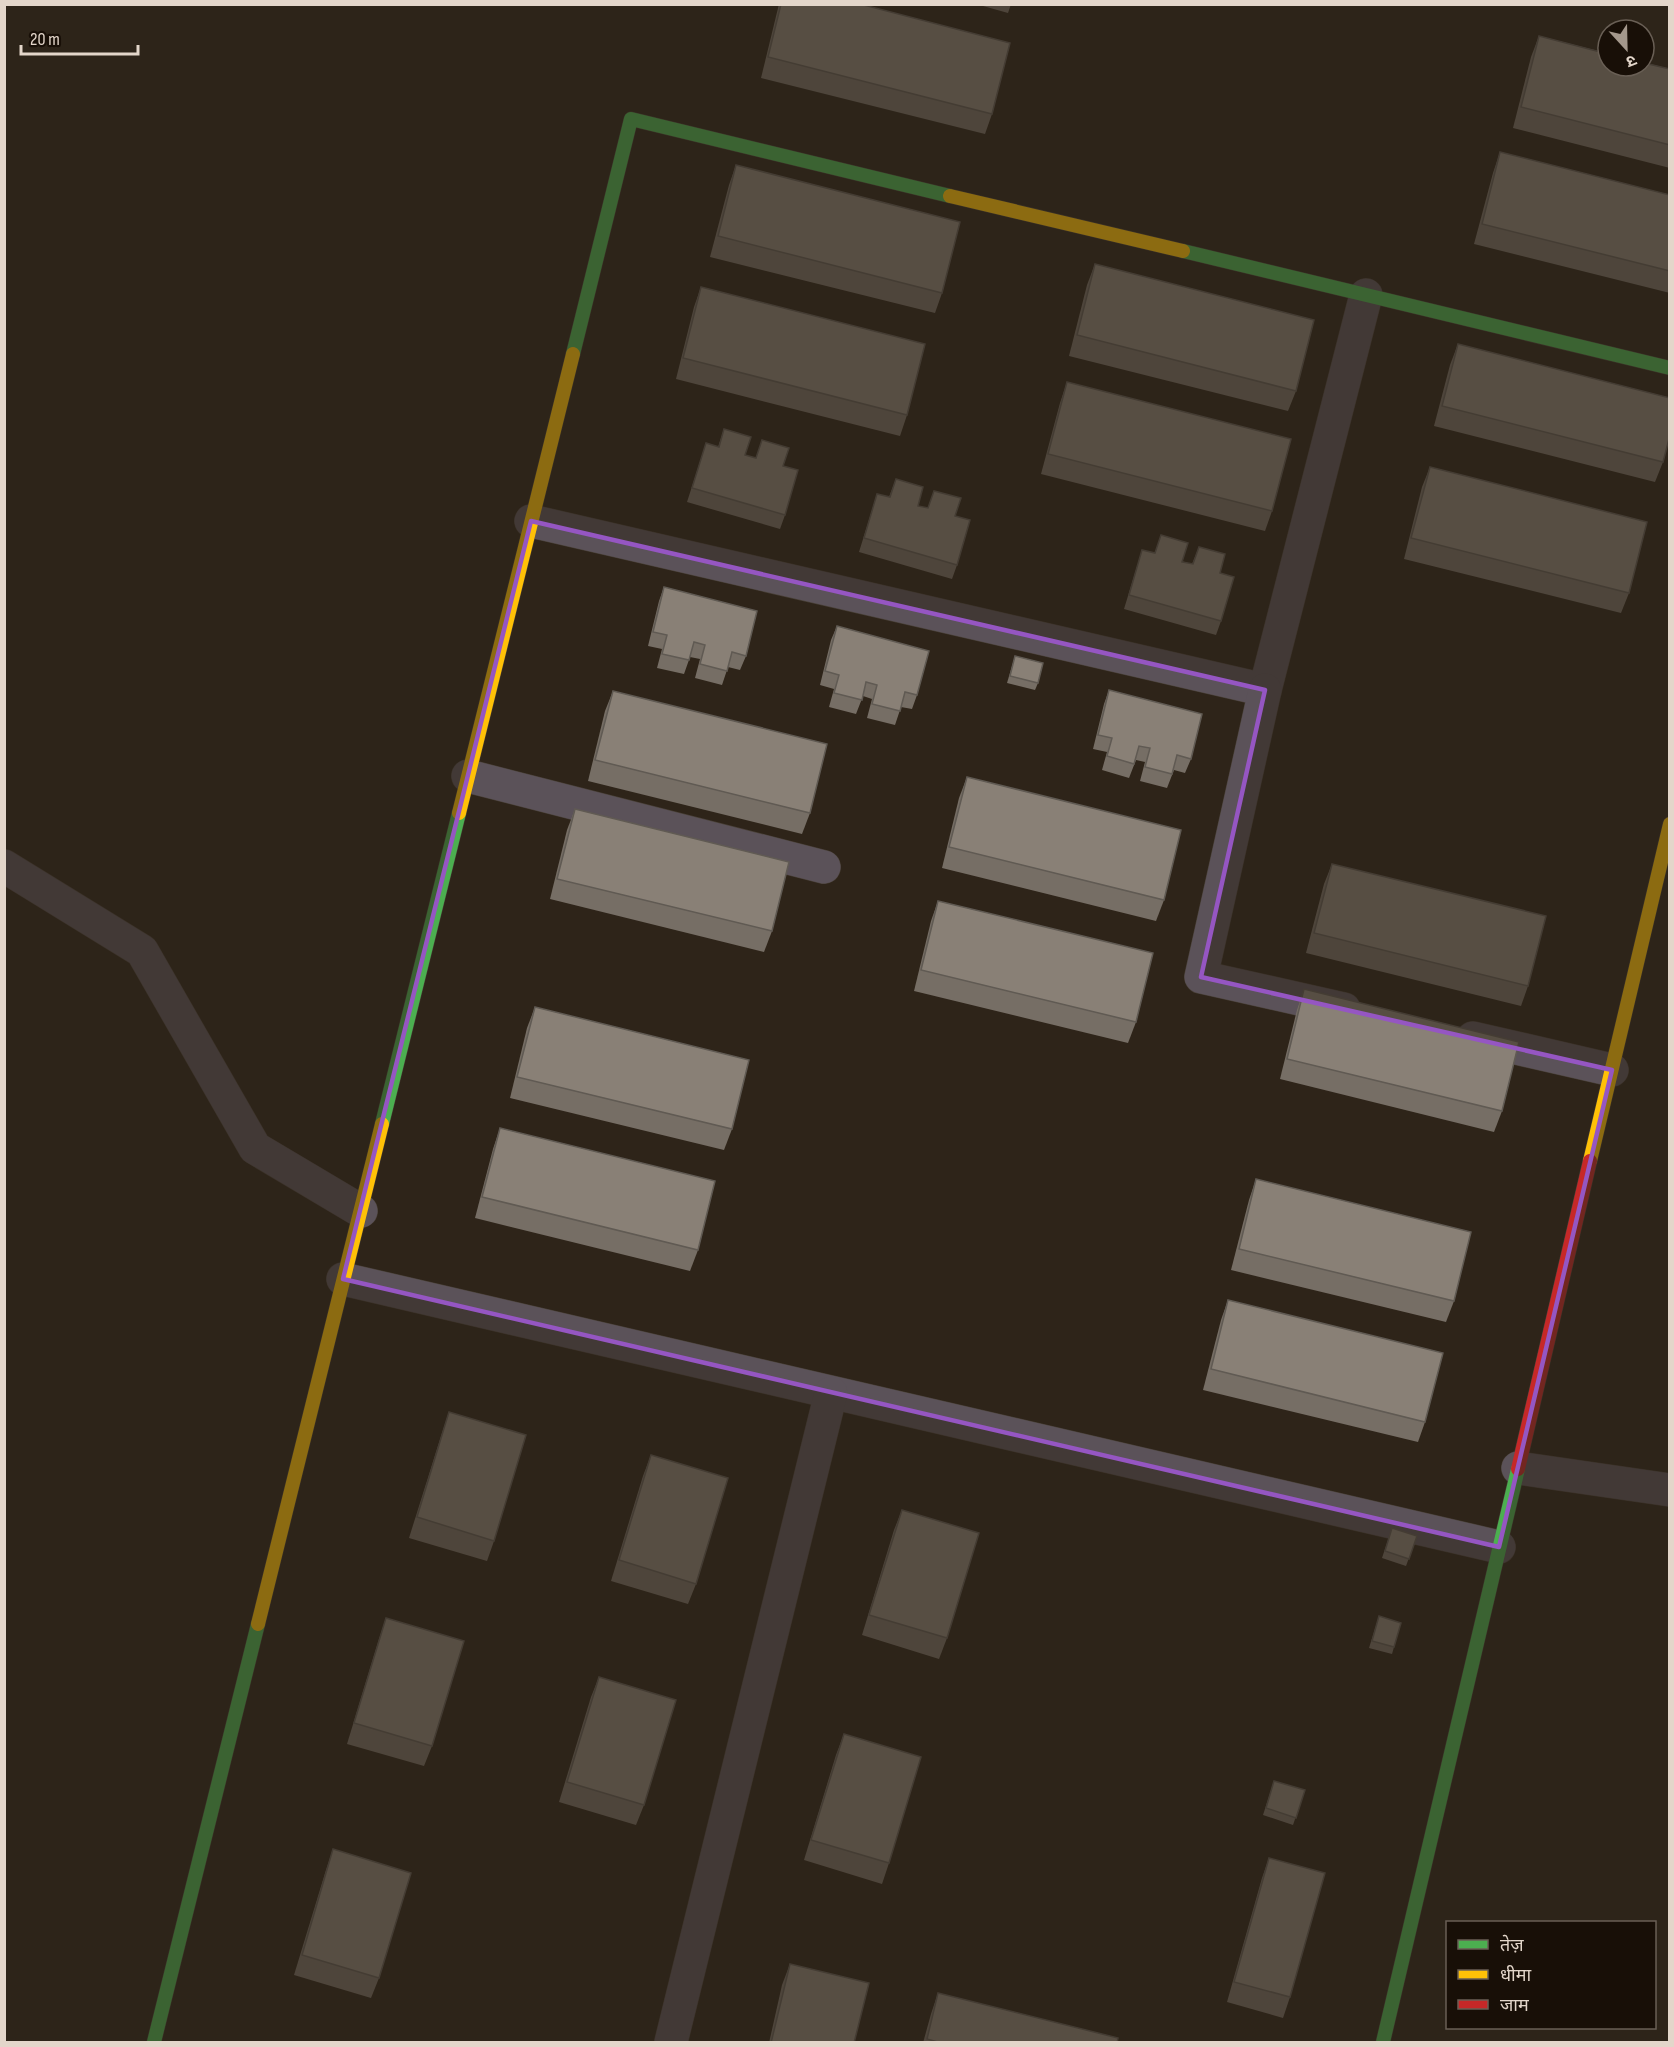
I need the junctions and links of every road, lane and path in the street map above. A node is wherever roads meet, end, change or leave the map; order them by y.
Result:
1 (1366, 295) junction
2 (1670, 368) edge
3 (531, 521) junction
4 (1265, 690) junction
5 (468, 776) junction
6 (1670, 824) edge
7 (4, 866) edge
8 (824, 867) dead end
9 (1372, 1016) edge
10 (1441, 1031) edge
11 (1612, 1070) junction
12 (361, 1210) junction
13 (343, 1279) junction
14 (831, 1393) junction
15 (1518, 1468) junction
16 (1670, 1490) edge
17 (1499, 1547) junction
18 (154, 2043) edge
19 (671, 2043) edge
20 (1383, 2043) edge

1 - 2 street
1 - 3 street
1 - 4 street
3 - 4 street
3 - 5 street
4 - 9 street
5 - 8 street
5 - 12 street
6 - 11 street
7 - 12 street
10 - 11 street
11 - 15 street
12 - 13 street
13 - 14 street
13 - 18 street
14 - 17 street
14 - 19 street
15 - 16 street
15 - 17 street
17 - 20 street

